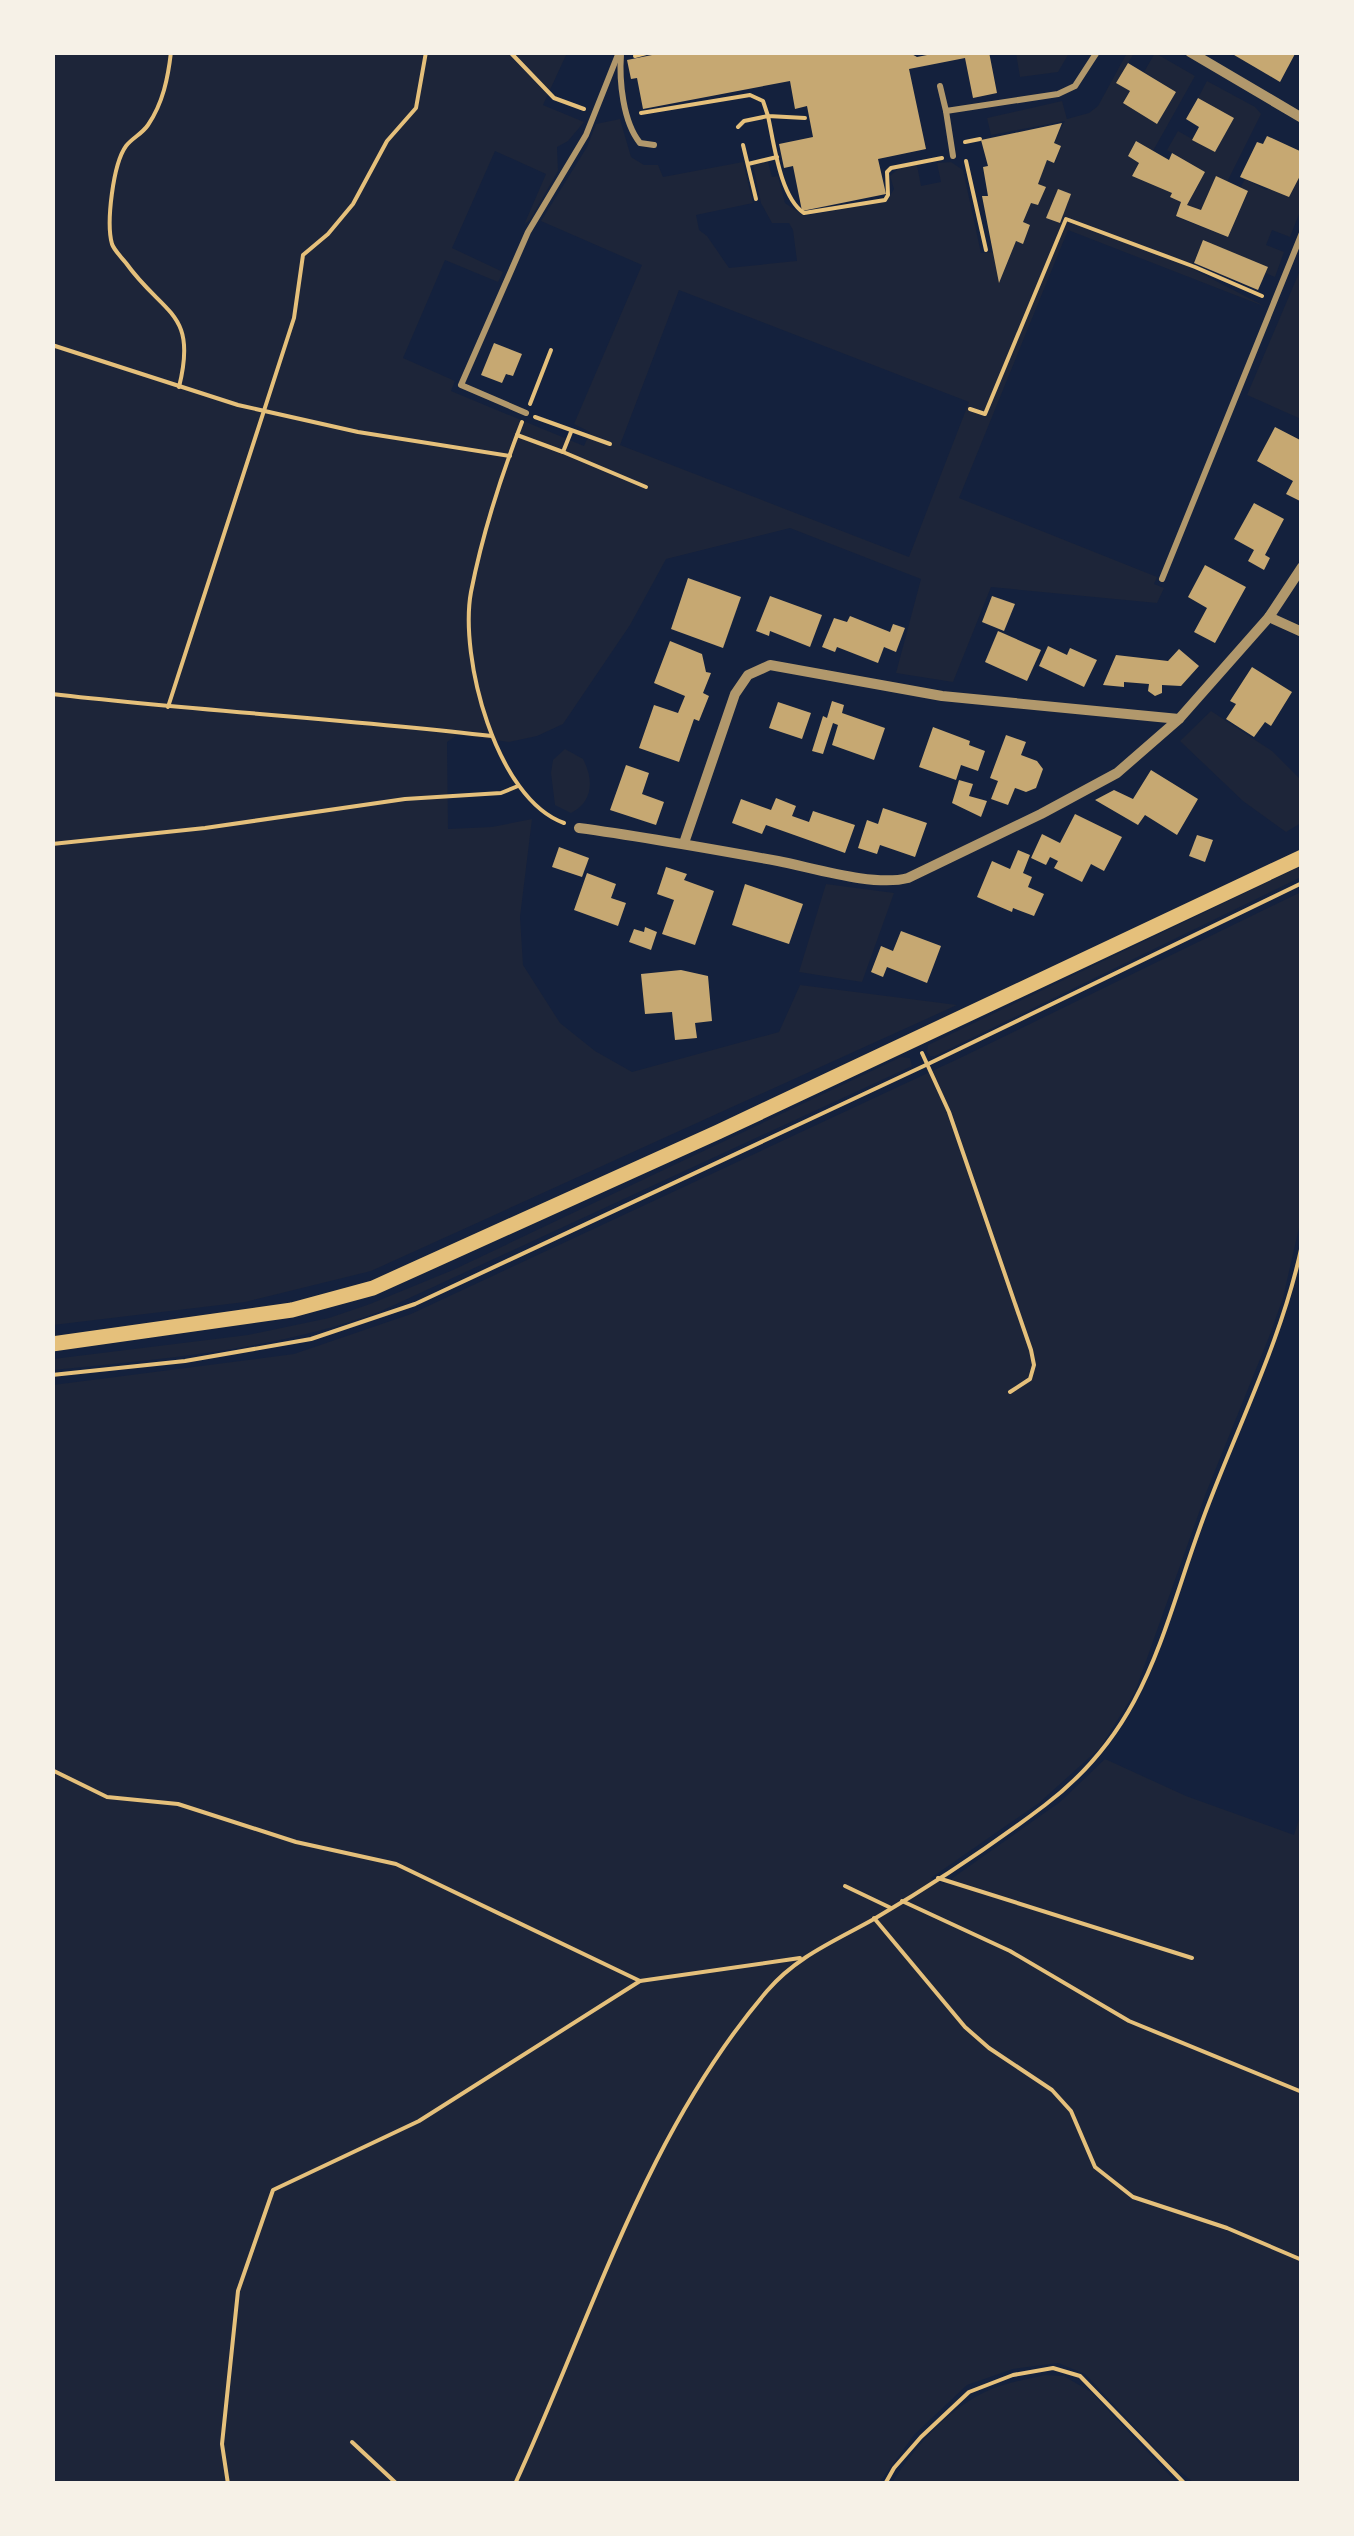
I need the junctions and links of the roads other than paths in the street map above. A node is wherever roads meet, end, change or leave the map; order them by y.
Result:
1 (1097, 52) edge
2 (1190, 52) edge
3 (622, 54) edge
4 (940, 86) dead end
5 (946, 111) junction
6 (1302, 118) edge
7 (654, 145) dead end
8 (954, 156) road end
9 (1302, 233) edge
10 (526, 413) road end
11 (1302, 566) edge
12 (1162, 579) dead end
13 (1269, 617) junction
14 (1302, 632) edge
15 (1179, 719) junction
16 (579, 828) road end
17 (684, 843) junction
18 (1302, 858) edge
19 (52, 1344) edge

1 - 5 lane
2 - 6 street
3 - 7 lane
3 - 10 lane
4 - 5 lane
5 - 8 lane
9 - 12 lane
11 - 13 street
13 - 14 street
13 - 15 street
15 - 17 street
15 - 17 street
16 - 17 street
18 - 19 main road

